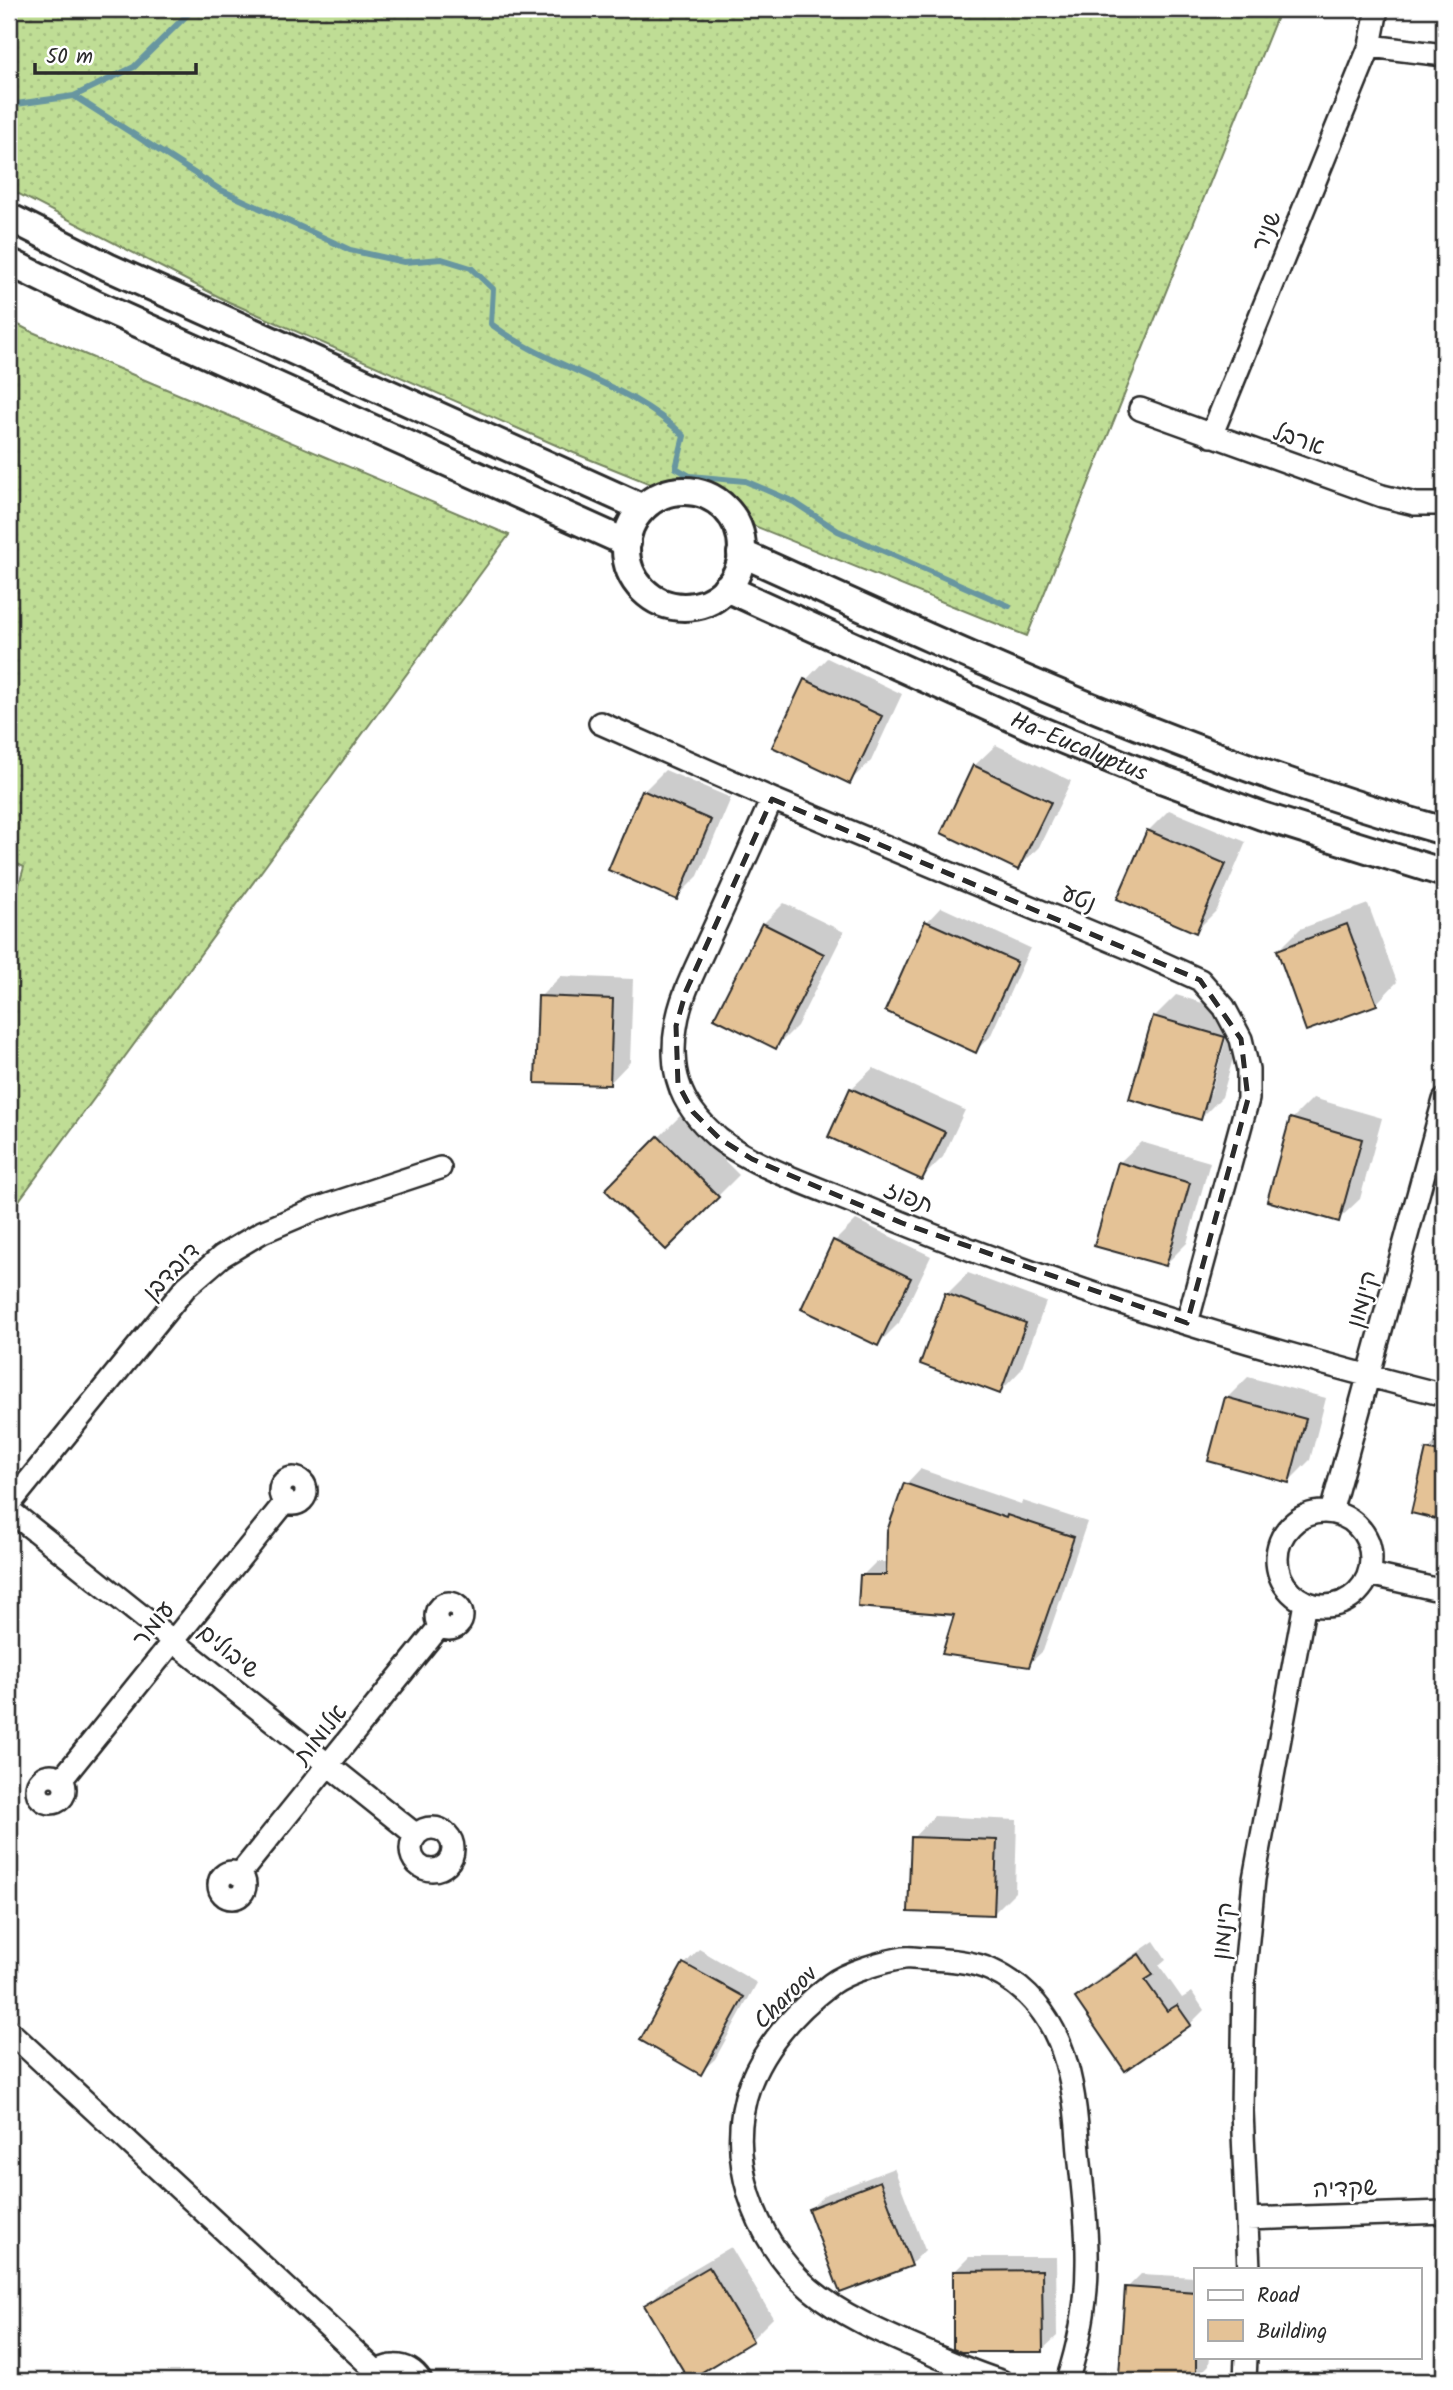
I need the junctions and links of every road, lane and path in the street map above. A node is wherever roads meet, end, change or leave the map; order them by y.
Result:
1 (1377, 9) edge
2 (1370, 46) junction
3 (1444, 55) edge
4 (9, 216) edge
5 (9, 262) edge
6 (1140, 409) dead end
7 (1211, 436) junction
8 (1444, 504) edge
9 (643, 508) junction
10 (627, 543) junction
11 (741, 553) junction
12 (726, 588) junction
13 (600, 723) dead end
14 (772, 799) junction
15 (1444, 831) edge
16 (1444, 873) edge
17 (1444, 1100) edge
18 (440, 1168) dead end
19 (1186, 1324) junction
20 (1367, 1376) junction
21 (1444, 1395) edge
22 (286, 1502) dead end
23 (9, 1507) edge
24 (1331, 1512) junction
25 (1369, 1574) junction
26 (1444, 1591) edge
27 (1306, 1603) junction
28 (440, 1626) dead end
29 (174, 1640) junction
30 (329, 1765) junction
31 (62, 1779) dead end
32 (416, 1835) dead end
33 (239, 1875) dead end
34 (9, 2031) edge
35 (1444, 2212) edge
36 (1247, 2219) junction
37 (1249, 2268) edge
38 (1246, 2358) edge
39 (372, 2376) edge
40 (421, 2381) edge
41 (1001, 2381) edge
42 (1068, 2381) edge
43 (1245, 2381) edge

1 - 2 street, שניר
2 - 3 street
2 - 7 street, שניר
4 - 9 main road
5 - 10 main road
6 - 7 street, ארבל
7 - 8 street, ארבל
9 - 10 main road
9 - 11 main road
10 - 12 main road
11 - 12 main road
11 - 15 main road, Ha-Eucalyptus
12 - 16 main road, Ha-Eucalyptus
13 - 14 street, נטע
14 - 19 street, נטע
14 - 19 street, תפוז
17 - 20 street, קינמון
18 - 23 street, דובדבן
19 - 20 street, תפוז
20 - 21 street, תפוז
20 - 24 street, קינמון
22 - 29 street, עומר
23 - 29 street, שיבולים
24 - 25 street
24 - 27 street
25 - 26 street
25 - 27 street
27 - 36 street, קינמון
28 - 30 street, אלומות
29 - 30 street, שיבולים
29 - 31 street, עומר
30 - 32 street, שיבולים
30 - 33 street, אלומות
34 - 39 street
35 - 36 street, שקדיה
36 - 37 street, קינמון
38 - 43 street
39 - 40 street
41 - 42 street, Charoov

